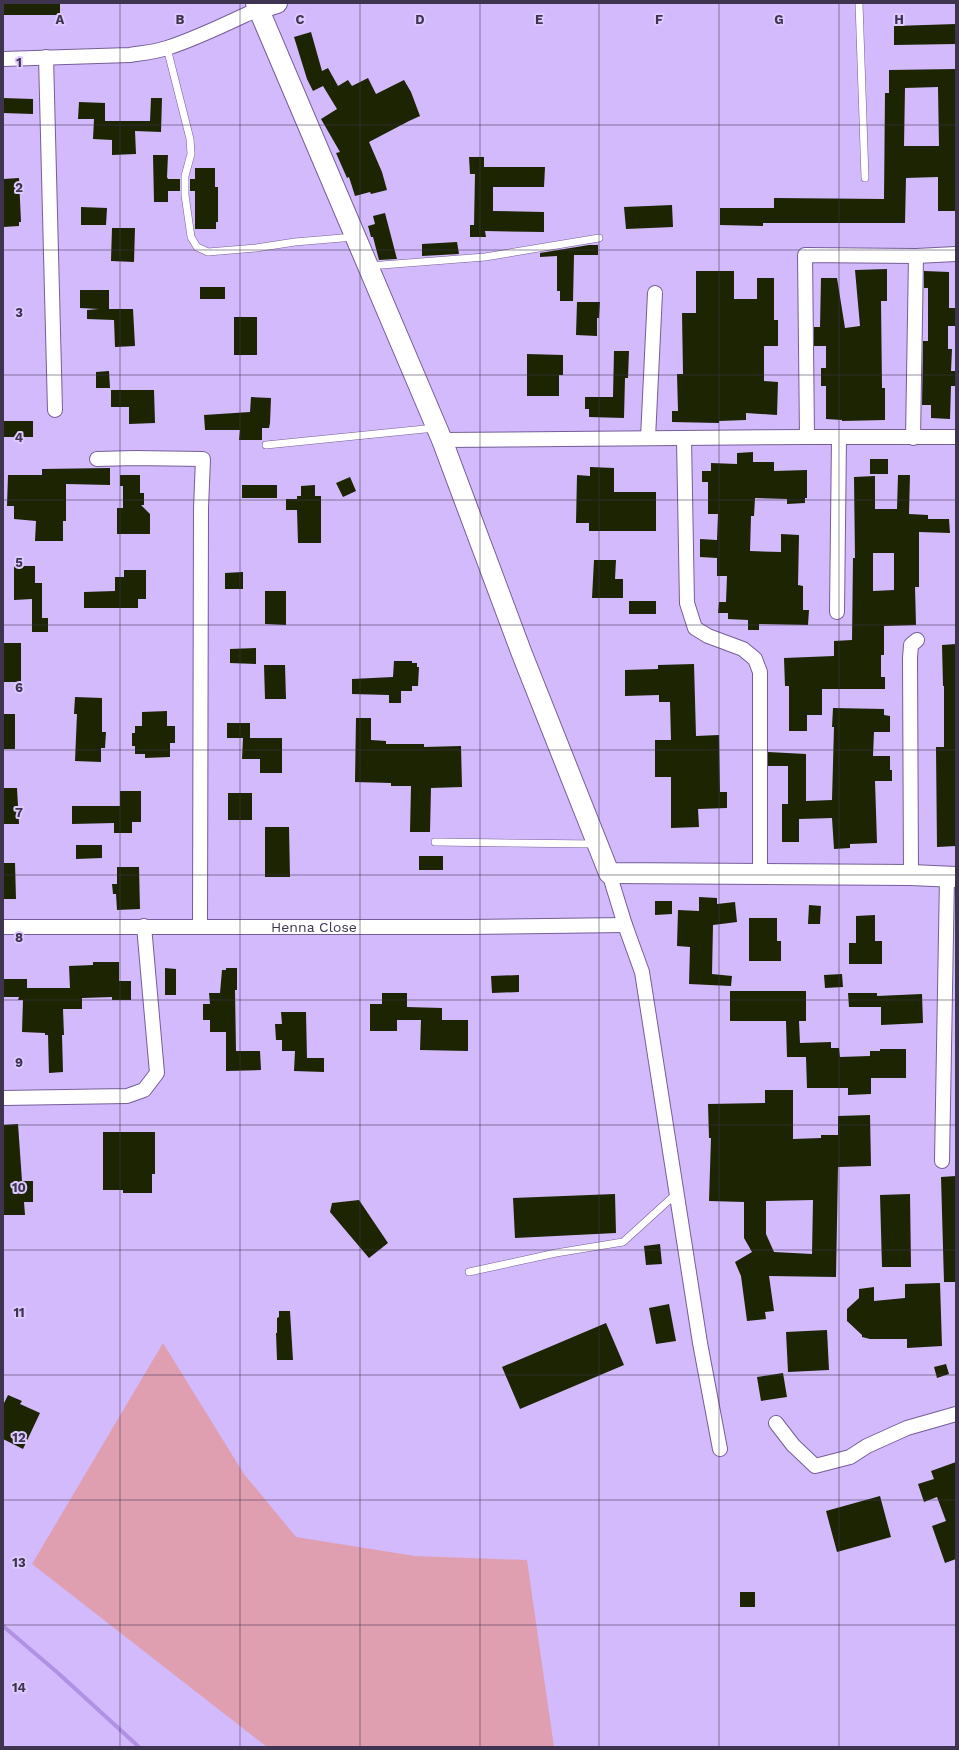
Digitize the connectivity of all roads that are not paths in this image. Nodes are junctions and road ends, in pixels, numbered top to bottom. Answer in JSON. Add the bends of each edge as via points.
{"nodes":[{"id":1,"x":277,"y":3,"type":"edge"},
{"id":2,"x":859,"y":3,"type":"edge"},
{"id":3,"x":257,"y":6,"type":"edge"},
{"id":4,"x":167,"y":48,"type":"junction"},
{"id":5,"x":46,"y":57,"type":"junction"},
{"id":6,"x":3,"y":59,"type":"edge"},
{"id":7,"x":865,"y":178,"type":"dead end"},
{"id":8,"x":356,"y":236,"type":"junction"},
{"id":9,"x":599,"y":238,"type":"dead end"},
{"id":10,"x":956,"y":254,"type":"edge"},
{"id":11,"x":916,"y":256,"type":"junction"},
{"id":12,"x":368,"y":266,"type":"junction"},
{"id":13,"x":654,"y":293,"type":"dead end"},
{"id":14,"x":55,"y":410,"type":"dead end"},
{"id":15,"x":440,"y":434,"type":"junction"},
{"id":16,"x":807,"y":437,"type":"junction"},
{"id":17,"x":956,"y":437,"type":"edge"},
{"id":18,"x":648,"y":438,"type":"junction"},
{"id":19,"x":839,"y":438,"type":"junction"},
{"id":20,"x":913,"y":438,"type":"junction"},
{"id":21,"x":684,"y":439,"type":"junction"},
{"id":22,"x":266,"y":445,"type":"dead end"},
{"id":23,"x":97,"y":459,"type":"dead end"},
{"id":24,"x":837,"y":612,"type":"dead end"},
{"id":25,"x":917,"y":640,"type":"dead end"},
{"id":26,"x":435,"y":842,"type":"dead end"},
{"id":27,"x":597,"y":844,"type":"junction"},
{"id":28,"x":609,"y":873,"type":"junction"},
{"id":29,"x":760,"y":874,"type":"junction"},
{"id":30,"x":912,"y":875,"type":"junction"},
{"id":31,"x":952,"y":877,"type":"edge"},
{"id":32,"x":625,"y":925,"type":"junction"},
{"id":33,"x":144,"y":926,"type":"junction"},
{"id":34,"x":200,"y":926,"type":"junction"},
{"id":35,"x":3,"y":927,"type":"edge"},
{"id":36,"x":3,"y":1098,"type":"edge"},
{"id":37,"x":942,"y":1161,"type":"dead end"},
{"id":38,"x":677,"y":1193,"type":"junction"},
{"id":39,"x":469,"y":1272,"type":"dead end"},
{"id":40,"x":956,"y":1414,"type":"edge"},
{"id":41,"x":776,"y":1423,"type":"dead end"},
{"id":42,"x":720,"y":1450,"type":"dead end"}],
"edges":[{"from":1,"to":3,"type":"street"},
{"from":2,"to":7,"type":"lane"},
{"from":3,"to":4,"type":"street"},
{"from":3,"to":8,"type":"street"},
{"from":4,"to":5,"type":"street","via":[[130,56]]},
{"from":4,"to":8,"type":"lane","via":[[190,139],[191,154],[186,176],[186,195],[191,237],[197,247],[208,252]]},
{"from":5,"to":6,"type":"street"},
{"from":5,"to":14,"type":"street"},
{"from":8,"to":12,"type":"street"},
{"from":9,"to":12,"type":"lane","via":[[485,257]]},
{"from":10,"to":11,"type":"street"},
{"from":11,"to":16,"type":"street","via":[[805,255]]},
{"from":11,"to":20,"type":"street"},
{"from":12,"to":15,"type":"street"},
{"from":13,"to":18,"type":"street"},
{"from":15,"to":18,"type":"street"},
{"from":15,"to":22,"type":"lane"},
{"from":15,"to":27,"type":"street","via":[[522,654]]},
{"from":16,"to":19,"type":"street"},
{"from":16,"to":21,"type":"street"},
{"from":17,"to":20,"type":"street"},
{"from":18,"to":21,"type":"street"},
{"from":19,"to":20,"type":"street"},
{"from":19,"to":24,"type":"street"},
{"from":21,"to":29,"type":"street","via":[[687,603],[695,628],[708,636],[743,649],[755,659],[760,672]]},
{"from":23,"to":34,"type":"street","via":[[203,459]]},
{"from":25,"to":30,"type":"street","via":[[912,645],[910,658]]},
{"from":26,"to":27,"type":"lane"},
{"from":27,"to":28,"type":"street"},
{"from":28,"to":29,"type":"street"},
{"from":28,"to":32,"type":"street"},
{"from":29,"to":30,"type":"street"},
{"from":30,"to":31,"type":"street"},
{"from":31,"to":37,"type":"street"},
{"from":32,"to":34,"type":"street","name":"Henna Close"},
{"from":32,"to":38,"type":"street","via":[[642,972]]},
{"from":33,"to":34,"type":"street","name":"Henna Close"},
{"from":33,"to":35,"type":"street","name":"Henna Close"},
{"from":33,"to":36,"type":"street","via":[[157,1073],[144,1090],[127,1096]]},
{"from":38,"to":39,"type":"lane","via":[[623,1242],[556,1253]]},
{"from":38,"to":42,"type":"street","via":[[700,1343]]},
{"from":40,"to":41,"type":"street","via":[[907,1428],[867,1446],[850,1457],[815,1466],[793,1445]]}]}
